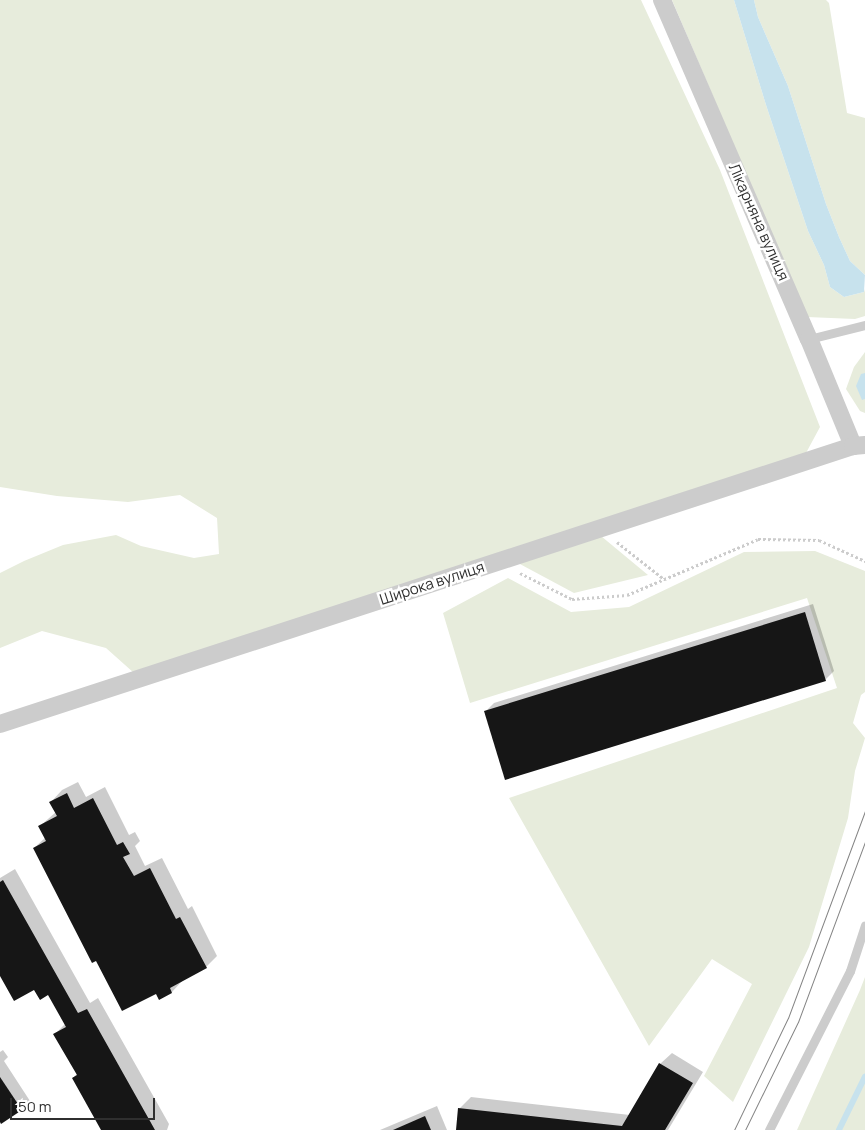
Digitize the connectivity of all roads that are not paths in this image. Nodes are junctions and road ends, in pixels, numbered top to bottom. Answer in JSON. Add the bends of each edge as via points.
{"nodes":[{"id":1,"x":662,"y":0,"type":"edge"},
{"id":2,"x":865,"y":325,"type":"edge"},
{"id":3,"x":810,"y":339,"type":"junction"},
{"id":4,"x":859,"y":446,"type":"edge"},
{"id":5,"x":0,"y":724,"type":"edge"},
{"id":6,"x":865,"y":925,"type":"edge"},
{"id":7,"x":769,"y":1130,"type":"edge"}],
"edges":[{"from":1,"to":3,"type":"street","name":"Лікарняна вулиця"},
{"from":2,"to":3,"type":"lane"},
{"from":3,"to":4,"type":"street","name":"Лікарняна вулиця"},
{"from":4,"to":5,"type":"street","name":"Широка вулиця"},
{"from":6,"to":7,"type":"lane","via":[[850,971]]}]}
